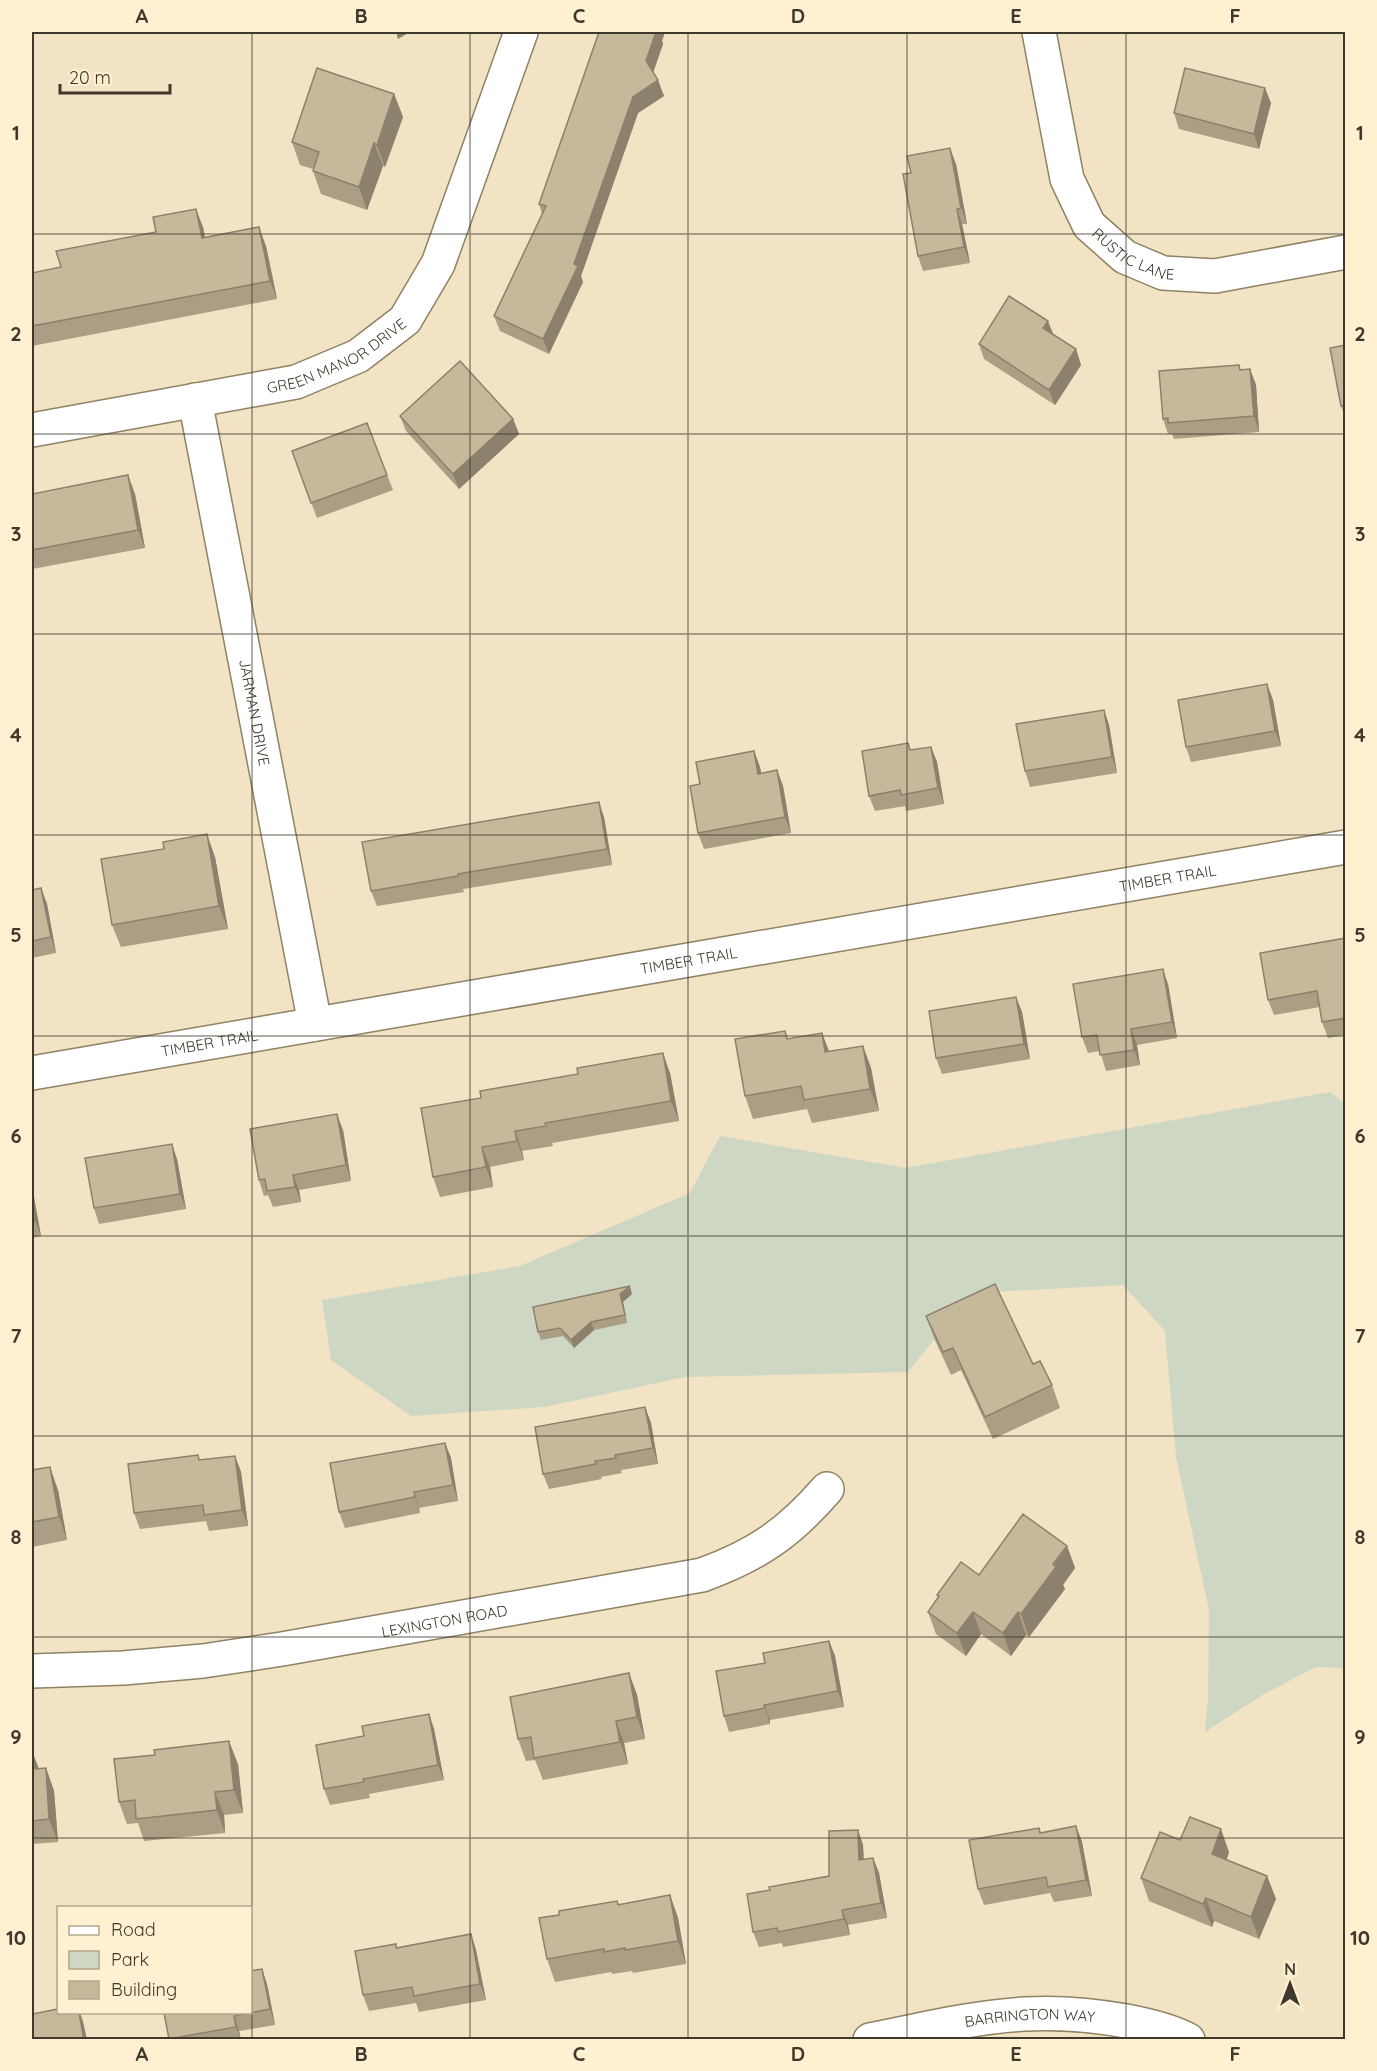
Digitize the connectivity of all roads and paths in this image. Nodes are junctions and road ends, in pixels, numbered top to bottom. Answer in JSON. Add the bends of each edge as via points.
{"nodes":[{"id":1,"x":521,"y":32,"type":"edge"},
{"id":2,"x":1039,"y":32,"type":"edge"},
{"id":3,"x":1346,"y":252,"type":"edge"},
{"id":4,"x":195,"y":400,"type":"junction"},
{"id":5,"x":32,"y":430,"type":"edge"},
{"id":6,"x":1346,"y":847,"type":"edge"},
{"id":7,"x":315,"y":1024,"type":"junction"},
{"id":8,"x":32,"y":1073,"type":"edge"},
{"id":9,"x":827,"y":1489,"type":"dead end"},
{"id":10,"x":32,"y":1671,"type":"edge"},
{"id":11,"x":870,"y":2040,"type":"edge"},
{"id":12,"x":1188,"y":2040,"type":"edge"}],
"edges":[{"from":1,"to":4,"type":"street","name":"GREEN MANOR DRIVE","via":[[438,264],[405,320],[358,356],[296,382]]},
{"from":2,"to":3,"type":"street","name":"RUSTIC LANE","via":[[1067,179],[1089,225],[1125,257],[1163,273],[1215,276]]},
{"from":4,"to":5,"type":"street","name":"GREEN MANOR DRIVE"},
{"from":4,"to":7,"type":"street","name":"JARMAN DRIVE"},
{"from":6,"to":7,"type":"street","name":"TIMBER TRAIL"},
{"from":7,"to":8,"type":"street","name":"TIMBER TRAIL"},
{"from":9,"to":10,"type":"street","name":"LEXINGTON ROAD","via":[[786,1532],[733,1564],[702,1575],[203,1661]]},
{"from":11,"to":12,"type":"street","name":"BARRINGTON WAY","via":[[985,2019],[1063,2013],[1143,2025]]}]}
